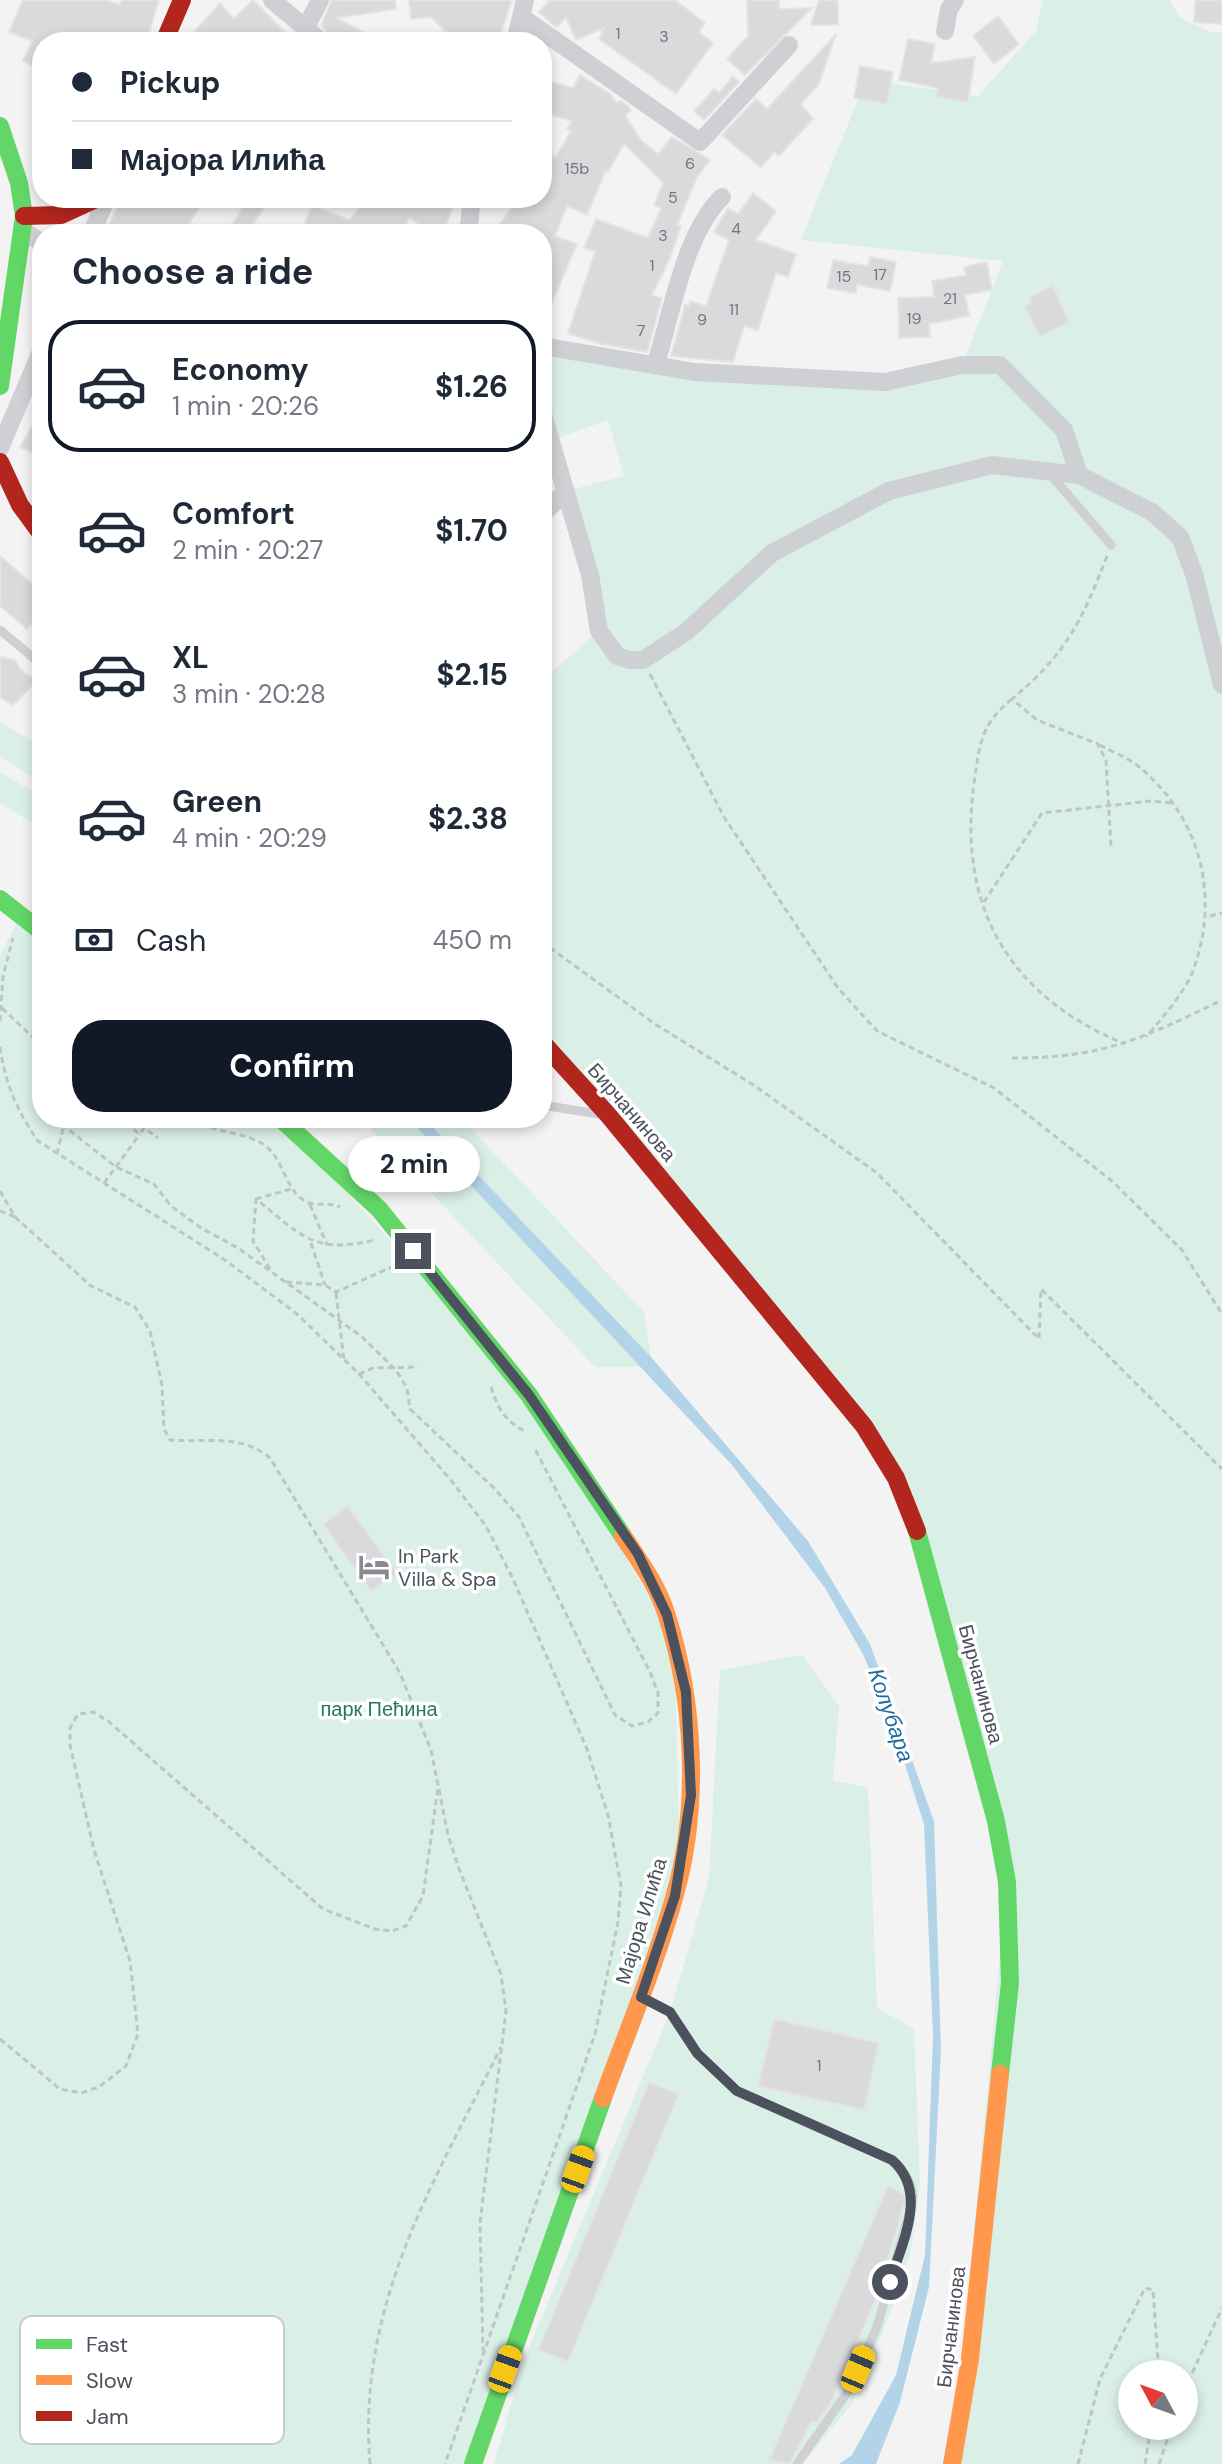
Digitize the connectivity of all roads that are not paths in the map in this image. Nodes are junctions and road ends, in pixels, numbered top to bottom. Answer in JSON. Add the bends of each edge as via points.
{"nodes":[{"id":1,"x":272,"y":0,"type":"edge"},
{"id":2,"x":320,"y":0,"type":"edge"},
{"id":3,"x":955,"y":0,"type":"edge"},
{"id":4,"x":176,"y":2,"type":"edge"},
{"id":5,"x":523,"y":8,"type":"edge"},
{"id":6,"x":305,"y":29,"type":"junction"},
{"id":7,"x":945,"y":31,"type":"dead end"},
{"id":8,"x":167,"y":32,"type":"edge"},
{"id":9,"x":309,"y":32,"type":"edge"},
{"id":10,"x":517,"y":32,"type":"edge"},
{"id":11,"x":789,"y":45,"type":"dead end"},
{"id":12,"x":0,"y":126,"type":"edge"},
{"id":13,"x":722,"y":197,"type":"dead end"},
{"id":14,"x":76,"y":208,"type":"edge"},
{"id":15,"x":24,"y":224,"type":"junction"},
{"id":16,"x":32,"y":232,"type":"edge"},
{"id":17,"x":552,"y":347,"type":"edge"},
{"id":18,"x":656,"y":363,"type":"junction"},
{"id":19,"x":32,"y":373,"type":"edge"},
{"id":20,"x":0,"y":386,"type":"edge"},
{"id":21,"x":552,"y":444,"type":"edge"},
{"id":22,"x":0,"y":448,"type":"edge"},
{"id":23,"x":0,"y":462,"type":"edge"},
{"id":24,"x":1048,"y":471,"type":"junction"},
{"id":25,"x":1079,"y":475,"type":"junction"},
{"id":26,"x":566,"y":491,"type":"junction"},
{"id":27,"x":552,"y":505,"type":"edge"},
{"id":28,"x":32,"y":521,"type":"edge"},
{"id":29,"x":1111,"y":545,"type":"road end"},
{"id":30,"x":0,"y":630,"type":"edge"},
{"id":31,"x":32,"y":657,"type":"edge"},
{"id":32,"x":1222,"y":685,"type":"edge"},
{"id":33,"x":0,"y":899,"type":"edge"},
{"id":34,"x":32,"y":924,"type":"edge"},
{"id":35,"x":552,"y":1053,"type":"edge"},
{"id":36,"x":552,"y":1107,"type":"edge"},
{"id":37,"x":609,"y":1116,"type":"junction"},
{"id":38,"x":291,"y":1128,"type":"edge"},
{"id":39,"x":641,"y":1997,"type":"junction"},
{"id":40,"x":473,"y":2464,"type":"edge"},
{"id":41,"x":797,"y":2464,"type":"edge"},
{"id":42,"x":952,"y":2464,"type":"edge"}],
"edges":[{"from":1,"to":6,"type":"street"},
{"from":2,"to":6,"type":"street"},
{"from":3,"to":7,"type":"street"},
{"from":4,"to":8,"type":"main road"},
{"from":5,"to":10,"type":"street"},
{"from":5,"to":11,"type":"street","via":[[700,142]]},
{"from":6,"to":9,"type":"street"},
{"from":12,"to":15,"type":"main road","via":[[19,183]]},
{"from":13,"to":18,"type":"street","via":[[694,240]]},
{"from":14,"to":15,"type":"main road"},
{"from":15,"to":16,"type":"street"},
{"from":15,"to":20,"type":"main road"},
{"from":17,"to":18,"type":"street"},
{"from":18,"to":25,"type":"street","via":[[695,372],[885,382],[962,365],[1000,365],[1064,430]]},
{"from":19,"to":22,"type":"street"},
{"from":21,"to":26,"type":"street"},
{"from":23,"to":28,"type":"main road"},
{"from":24,"to":25,"type":"street"},
{"from":24,"to":26,"type":"street","via":[[992,465],[889,491],[772,553],[686,632],[643,660],[617,656],[599,631],[590,575]]},
{"from":24,"to":29,"type":"lane"},
{"from":25,"to":32,"type":"street","via":[[1152,512],[1180,537]]},
{"from":26,"to":27,"type":"street"},
{"from":30,"to":31,"type":"lane"},
{"from":33,"to":34,"type":"main road"},
{"from":35,"to":37,"type":"main road","name":"Бирчанинова"},
{"from":36,"to":37,"type":"lane"},
{"from":37,"to":42,"type":"main road","name":"Бирчанинова","via":[[808,1354],[896,1478],[919,1535],[996,1821],[1007,1882],[1010,1983],[972,2343]]},
{"from":38,"to":39,"type":"main road","name":"Мајора Илића","via":[[379,1209],[528,1394],[638,1554],[667,1615],[686,1692],[691,1795],[675,1896]]},
{"from":39,"to":40,"type":"main road","name":"Мајора Илића"},
{"from":39,"to":41,"type":"lane","via":[[670,2012],[697,2053],[737,2091],[892,2160],[911,2186],[912,2203],[877,2327],[849,2390]]}]}
